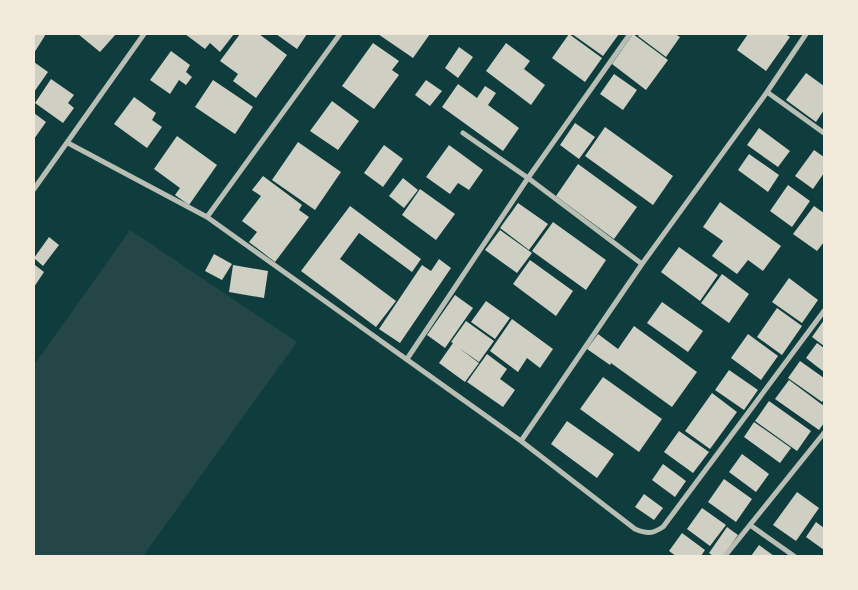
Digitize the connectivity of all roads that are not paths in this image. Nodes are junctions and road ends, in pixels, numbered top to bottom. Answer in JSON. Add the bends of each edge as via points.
{"nodes":[{"id":1,"x":144,"y":34,"type":"edge"},
{"id":2,"x":340,"y":34,"type":"edge"},
{"id":3,"x":630,"y":34,"type":"edge"},
{"id":4,"x":806,"y":34,"type":"edge"},
{"id":5,"x":767,"y":92,"type":"junction"},
{"id":6,"x":463,"y":133,"type":"dead end"},
{"id":7,"x":824,"y":133,"type":"edge"},
{"id":8,"x":68,"y":143,"type":"junction"},
{"id":9,"x":528,"y":178,"type":"junction"},
{"id":10,"x":34,"y":190,"type":"edge"},
{"id":11,"x":207,"y":216,"type":"junction"},
{"id":12,"x":642,"y":264,"type":"junction"},
{"id":13,"x":824,"y":311,"type":"edge"},
{"id":14,"x":407,"y":359,"type":"junction"},
{"id":15,"x":824,"y":433,"type":"edge"},
{"id":16,"x":521,"y":441,"type":"junction"},
{"id":17,"x":750,"y":525,"type":"junction"},
{"id":18,"x":725,"y":556,"type":"edge"},
{"id":19,"x":794,"y":556,"type":"edge"}],
"edges":[{"from":1,"to":8,"type":"street"},
{"from":2,"to":11,"type":"street"},
{"from":3,"to":9,"type":"street"},
{"from":4,"to":5,"type":"street"},
{"from":5,"to":7,"type":"street"},
{"from":5,"to":12,"type":"street"},
{"from":6,"to":9,"type":"street"},
{"from":8,"to":10,"type":"street"},
{"from":8,"to":11,"type":"street"},
{"from":9,"to":12,"type":"street"},
{"from":9,"to":14,"type":"street"},
{"from":11,"to":14,"type":"street"},
{"from":12,"to":16,"type":"street"},
{"from":13,"to":16,"type":"street","via":[[662,528],[653,533],[635,529]]},
{"from":14,"to":16,"type":"street"},
{"from":15,"to":17,"type":"street"},
{"from":17,"to":18,"type":"street"},
{"from":17,"to":19,"type":"street"}]}
